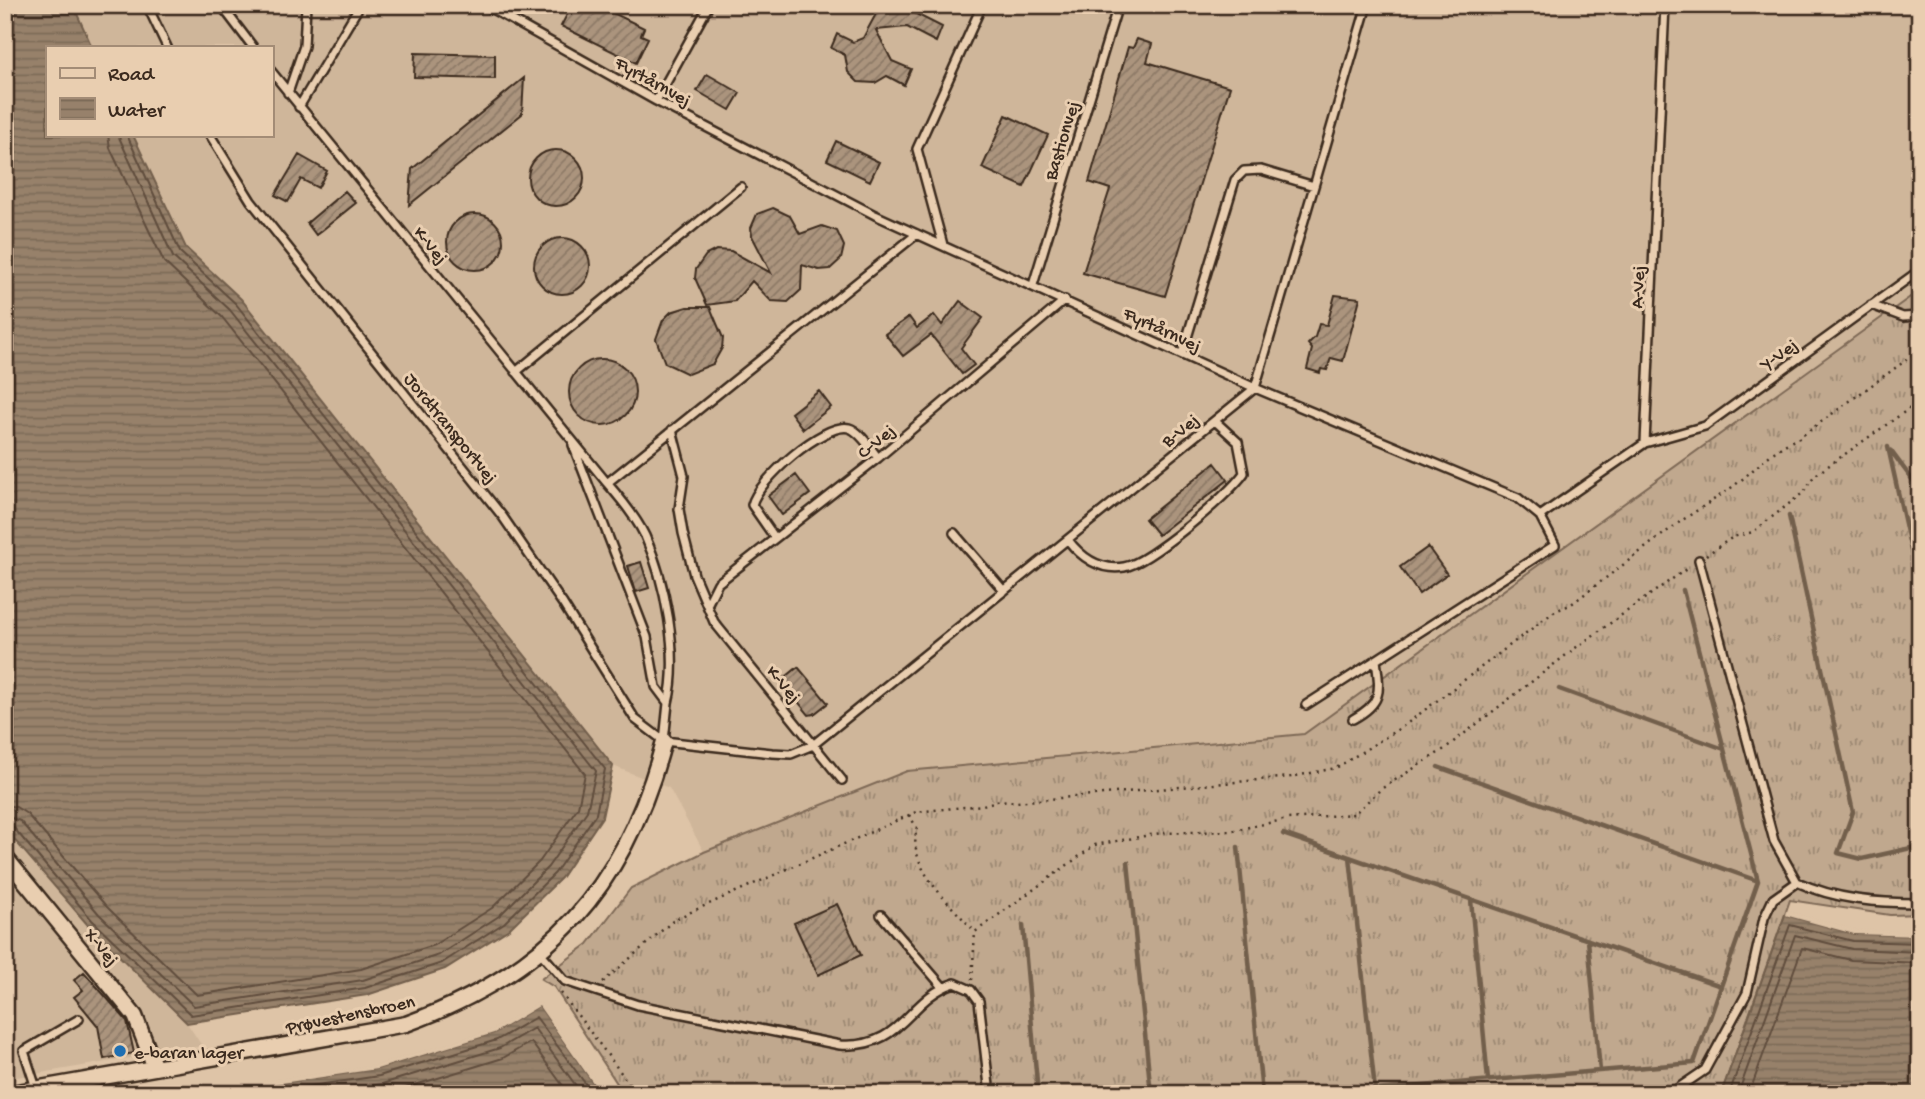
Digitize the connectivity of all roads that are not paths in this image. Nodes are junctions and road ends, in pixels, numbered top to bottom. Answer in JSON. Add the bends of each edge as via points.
{"nodes":[{"id":1,"x":147,"y":5,"type":"edge"},
{"id":2,"x":221,"y":5,"type":"edge"},
{"id":3,"x":306,"y":5,"type":"edge"},
{"id":4,"x":360,"y":5,"type":"edge"},
{"id":5,"x":485,"y":5,"type":"edge"},
{"id":6,"x":709,"y":5,"type":"edge"},
{"id":7,"x":1118,"y":5,"type":"edge"},
{"id":8,"x":1367,"y":5,"type":"edge"},
{"id":9,"x":1665,"y":5,"type":"edge"},
{"id":10,"x":979,"y":12,"type":"dead end"},
{"id":11,"x":167,"y":46,"type":"edge"},
{"id":12,"x":252,"y":46,"type":"edge"},
{"id":13,"x":273,"y":74,"type":"edge"},
{"id":14,"x":288,"y":93,"type":"junction"},
{"id":15,"x":656,"y":100,"type":"junction"},
{"id":16,"x":299,"y":107,"type":"junction"},
{"id":17,"x":212,"y":136,"type":"edge"},
{"id":18,"x":1314,"y":186,"type":"junction"},
{"id":19,"x":741,"y":187,"type":"dead end"},
{"id":20,"x":917,"y":234,"type":"junction"},
{"id":21,"x":943,"y":245,"type":"junction"},
{"id":22,"x":1920,"y":270,"type":"edge"},
{"id":23,"x":1033,"y":285,"type":"junction"},
{"id":24,"x":1065,"y":300,"type":"junction"},
{"id":25,"x":1871,"y":306,"type":"junction"},
{"id":26,"x":1920,"y":316,"type":"edge"},
{"id":27,"x":1182,"y":354,"type":"junction"},
{"id":28,"x":516,"y":372,"type":"junction"},
{"id":29,"x":1255,"y":388,"type":"junction"},
{"id":30,"x":1215,"y":421,"type":"junction"},
{"id":31,"x":672,"y":430,"type":"junction"},
{"id":32,"x":569,"y":437,"type":"junction"},
{"id":33,"x":1645,"y":443,"type":"junction"},
{"id":34,"x":878,"y":458,"type":"junction"},
{"id":35,"x":607,"y":483,"type":"junction"},
{"id":36,"x":1540,"y":516,"type":"junction"},
{"id":37,"x":954,"y":533,"type":"dead end"},
{"id":38,"x":775,"y":538,"type":"junction"},
{"id":39,"x":1068,"y":540,"type":"junction"},
{"id":40,"x":1699,"y":560,"type":"road end"},
{"id":41,"x":1004,"y":591,"type":"junction"},
{"id":42,"x":708,"y":603,"type":"junction"},
{"id":43,"x":1376,"y":660,"type":"junction"},
{"id":44,"x":667,"y":703,"type":"junction"},
{"id":45,"x":1306,"y":705,"type":"dead end"},
{"id":46,"x":1353,"y":719,"type":"dead end"},
{"id":47,"x":664,"y":741,"type":"junction"},
{"id":48,"x":813,"y":746,"type":"junction"},
{"id":49,"x":842,"y":780,"type":"dead end"},
{"id":50,"x":5,"y":857,"type":"edge"},
{"id":51,"x":1797,"y":882,"type":"junction"},
{"id":52,"x":1920,"y":903,"type":"edge"},
{"id":53,"x":881,"y":915,"type":"dead end"},
{"id":54,"x":540,"y":952,"type":"junction"},
{"id":55,"x":943,"y":987,"type":"junction"},
{"id":56,"x":79,"y":1019,"type":"dead end"},
{"id":57,"x":155,"y":1068,"type":"junction"},
{"id":58,"x":36,"y":1088,"type":"junction"},
{"id":59,"x":6,"y":1094,"type":"edge"},
{"id":60,"x":990,"y":1094,"type":"edge"},
{"id":61,"x":1658,"y":1094,"type":"edge"}],
"edges":[{"from":1,"to":11,"type":"lane"},
{"from":2,"to":12,"type":"lane"},
{"from":3,"to":14,"type":"lane","via":[[304,46]]},
{"from":4,"to":16,"type":"lane"},
{"from":5,"to":15,"type":"lane","name":"Fyrtårnvej"},
{"from":6,"to":15,"type":"lane"},
{"from":7,"to":23,"type":"lane","name":"Bastionvej"},
{"from":8,"to":18,"type":"lane"},
{"from":9,"to":33,"type":"lane","name":"A-Vej"},
{"from":10,"to":21,"type":"lane","via":[[917,149]]},
{"from":13,"to":14,"type":"lane","name":"K-Vej"},
{"from":14,"to":16,"type":"lane","name":"K-Vej"},
{"from":15,"to":20,"type":"lane","name":"Fyrtårnvej"},
{"from":16,"to":28,"type":"lane","name":"K-Vej"},
{"from":17,"to":47,"type":"lane","name":"Jordtransportvej","via":[[251,201],[503,517],[635,719]]},
{"from":18,"to":27,"type":"lane","via":[[1261,170],[1244,171],[1235,180]]},
{"from":18,"to":29,"type":"lane"},
{"from":19,"to":28,"type":"lane"},
{"from":20,"to":21,"type":"lane","name":"Fyrtårnvej"},
{"from":20,"to":31,"type":"lane"},
{"from":21,"to":23,"type":"lane","name":"Fyrtårnvej"},
{"from":22,"to":25,"type":"lane","name":"Y-Vej"},
{"from":23,"to":24,"type":"lane","name":"Fyrtårnvej"},
{"from":24,"to":27,"type":"lane","name":"Fyrtårnvej"},
{"from":24,"to":34,"type":"lane","name":"C-Vej"},
{"from":25,"to":26,"type":"lane","via":[[1903,317]]},
{"from":25,"to":33,"type":"lane","name":"Y-Vej","via":[[1705,426]]},
{"from":27,"to":29,"type":"lane","name":"Fyrtårnvej"},
{"from":28,"to":32,"type":"lane","name":"K-Vej"},
{"from":29,"to":30,"type":"lane","name":"B-Vej"},
{"from":29,"to":36,"type":"lane","name":"Fyrtårnvej","via":[[1518,498]]},
{"from":30,"to":39,"type":"lane","name":"B-Vej"},
{"from":30,"to":39,"type":"lane","via":[[1238,442],[1244,474],[1181,531],[1125,567],[1103,566],[1085,558]]},
{"from":31,"to":35,"type":"lane"},
{"from":31,"to":42,"type":"lane","name":"K-Vej","via":[[684,476],[681,521],[694,575]]},
{"from":32,"to":35,"type":"lane","name":"K-Vej"},
{"from":32,"to":44,"type":"lane","name":"K-Vej","via":[[647,637],[656,687]]},
{"from":33,"to":36,"type":"lane"},
{"from":34,"to":38,"type":"lane","name":"C-Vej"},
{"from":34,"to":38,"type":"lane","via":[[853,429],[840,426],[786,462],[758,489],[752,505]]},
{"from":35,"to":44,"type":"lane","name":"K-Vej","via":[[644,535],[661,583],[670,629],[672,687]]},
{"from":36,"to":43,"type":"lane","via":[[1555,545]]},
{"from":37,"to":41,"type":"lane"},
{"from":38,"to":42,"type":"lane","name":"C-Vej","via":[[718,583]]},
{"from":39,"to":41,"type":"lane","name":"B-Vej"},
{"from":40,"to":51,"type":"lane","via":[[1774,841]]},
{"from":41,"to":48,"type":"lane","name":"B-Vej"},
{"from":42,"to":48,"type":"lane","name":"K-Vej","via":[[714,622]]},
{"from":43,"to":45,"type":"lane"},
{"from":43,"to":46,"type":"lane","via":[[1380,690],[1372,709]]},
{"from":44,"to":47,"type":"lane","name":"K-Vej"},
{"from":47,"to":48,"type":"lane","via":[[772,754],[791,754]]},
{"from":47,"to":54,"type":"street","name":"Prøvestensbroen","via":[[633,833],[608,877],[577,917]]},
{"from":48,"to":49,"type":"lane","name":"K-Vej"},
{"from":50,"to":57,"type":"street","name":"X-Vej","via":[[135,1016]]},
{"from":51,"to":52,"type":"lane","via":[[1841,898]]},
{"from":51,"to":61,"type":"lane","via":[[1773,899],[1764,918],[1747,993],[1705,1070],[1676,1089]]},
{"from":53,"to":55,"type":"lane"},
{"from":54,"to":55,"type":"lane","via":[[565,981],[638,1005],[858,1046],[893,1032]]},
{"from":54,"to":57,"type":"street","name":"Prøvestensbroen","via":[[454,1007],[406,1024]]},
{"from":55,"to":60,"type":"lane","via":[[955,983],[971,990],[979,1001]]},
{"from":56,"to":58,"type":"lane","via":[[24,1051]]},
{"from":57,"to":58,"type":"street","name":"Prøvestensbroen"},
{"from":58,"to":59,"type":"street","name":"Prøvestensbroen"}]}
